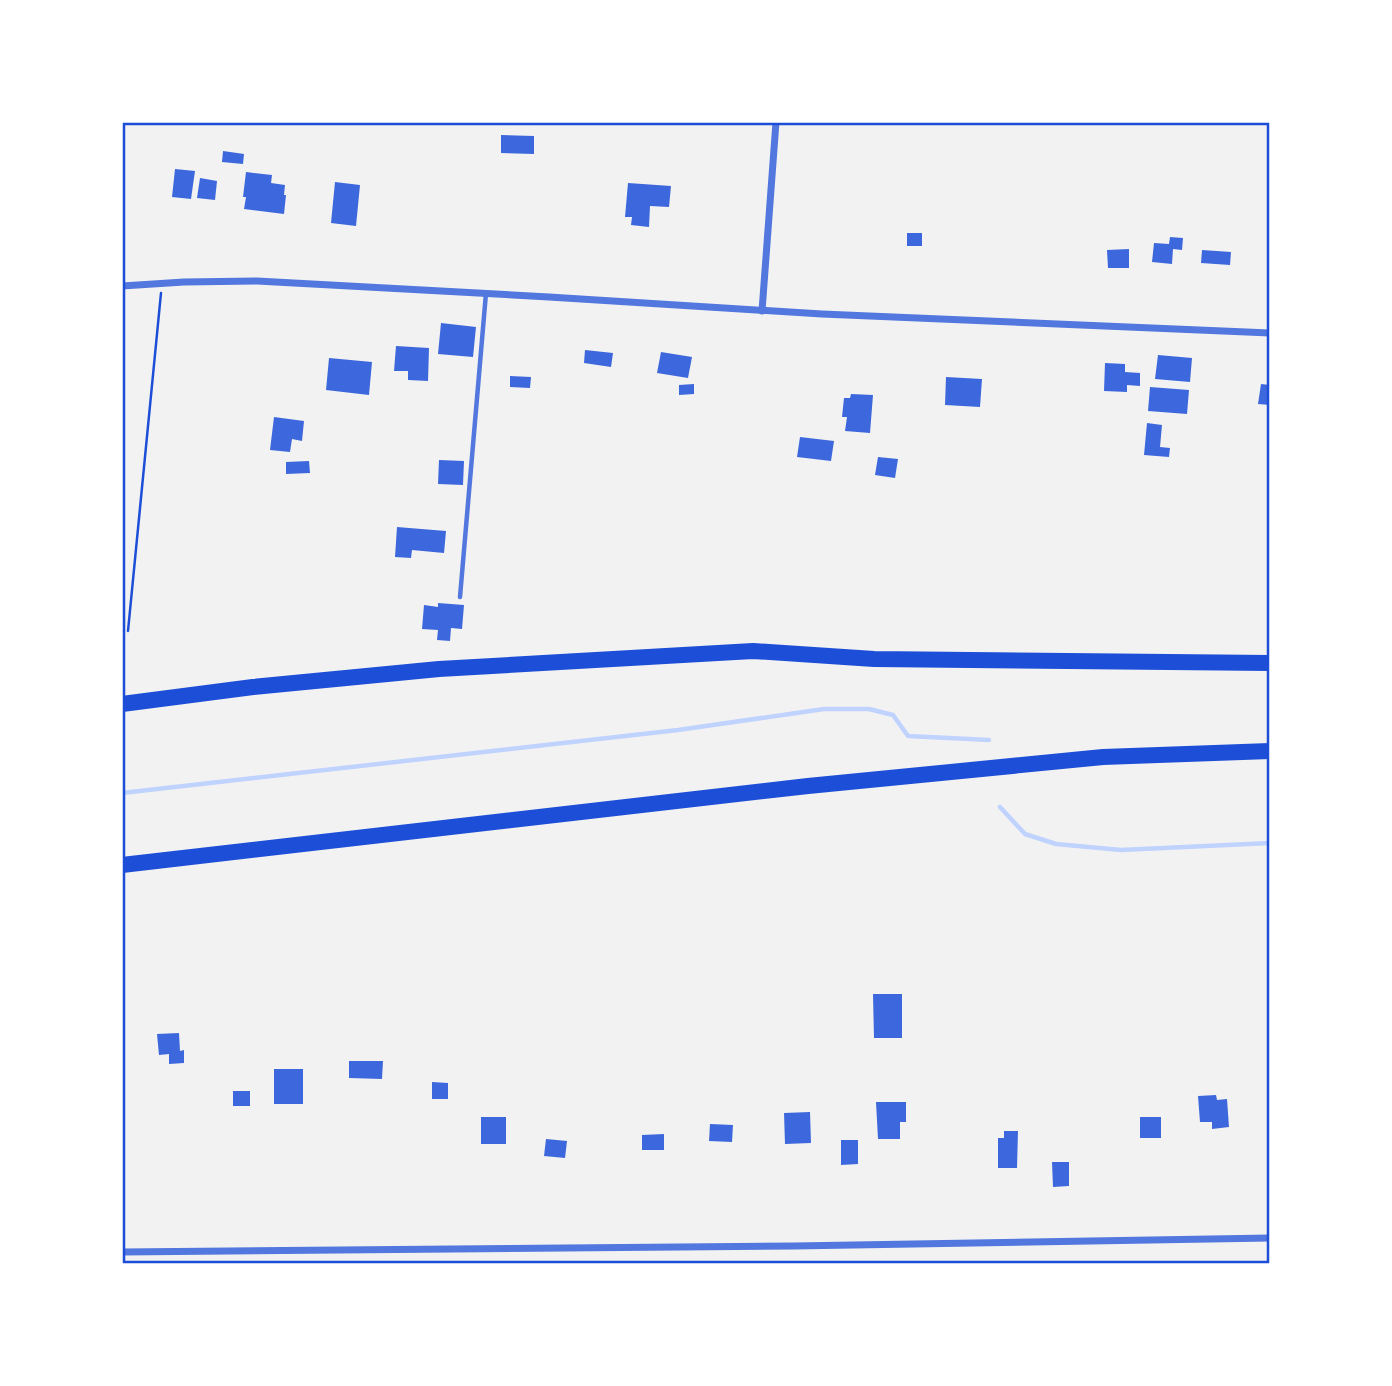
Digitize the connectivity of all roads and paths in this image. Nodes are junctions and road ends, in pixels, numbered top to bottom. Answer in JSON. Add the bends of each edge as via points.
{"nodes":[{"id":1,"x":776,"y":122,"type":"edge"},
{"id":2,"x":162,"y":283,"type":"junction"},
{"id":3,"x":122,"y":286,"type":"edge"},
{"id":4,"x":486,"y":293,"type":"junction"},
{"id":5,"x":762,"y":310,"type":"junction"},
{"id":6,"x":1269,"y":332,"type":"edge"},
{"id":7,"x":460,"y":597,"type":"dead end"},
{"id":8,"x":128,"y":631,"type":"dead end"},
{"id":9,"x":1269,"y":663,"type":"edge"},
{"id":10,"x":122,"y":704,"type":"edge"},
{"id":11,"x":1269,"y":751,"type":"edge"},
{"id":12,"x":122,"y":865,"type":"edge"},
{"id":13,"x":1269,"y":1238,"type":"edge"},
{"id":14,"x":122,"y":1252,"type":"edge"}],
"edges":[{"from":1,"to":5,"type":"street"},
{"from":2,"to":3,"type":"street"},
{"from":2,"to":4,"type":"street","via":[[257,281]]},
{"from":2,"to":8,"type":"path"},
{"from":4,"to":5,"type":"street"},
{"from":4,"to":7,"type":"lane"},
{"from":5,"to":6,"type":"street"},
{"from":9,"to":10,"type":"highway","via":[[874,659],[753,651],[439,669]]},
{"from":11,"to":12,"type":"highway","via":[[1103,757],[821,785]]},
{"from":13,"to":14,"type":"street"}]}
